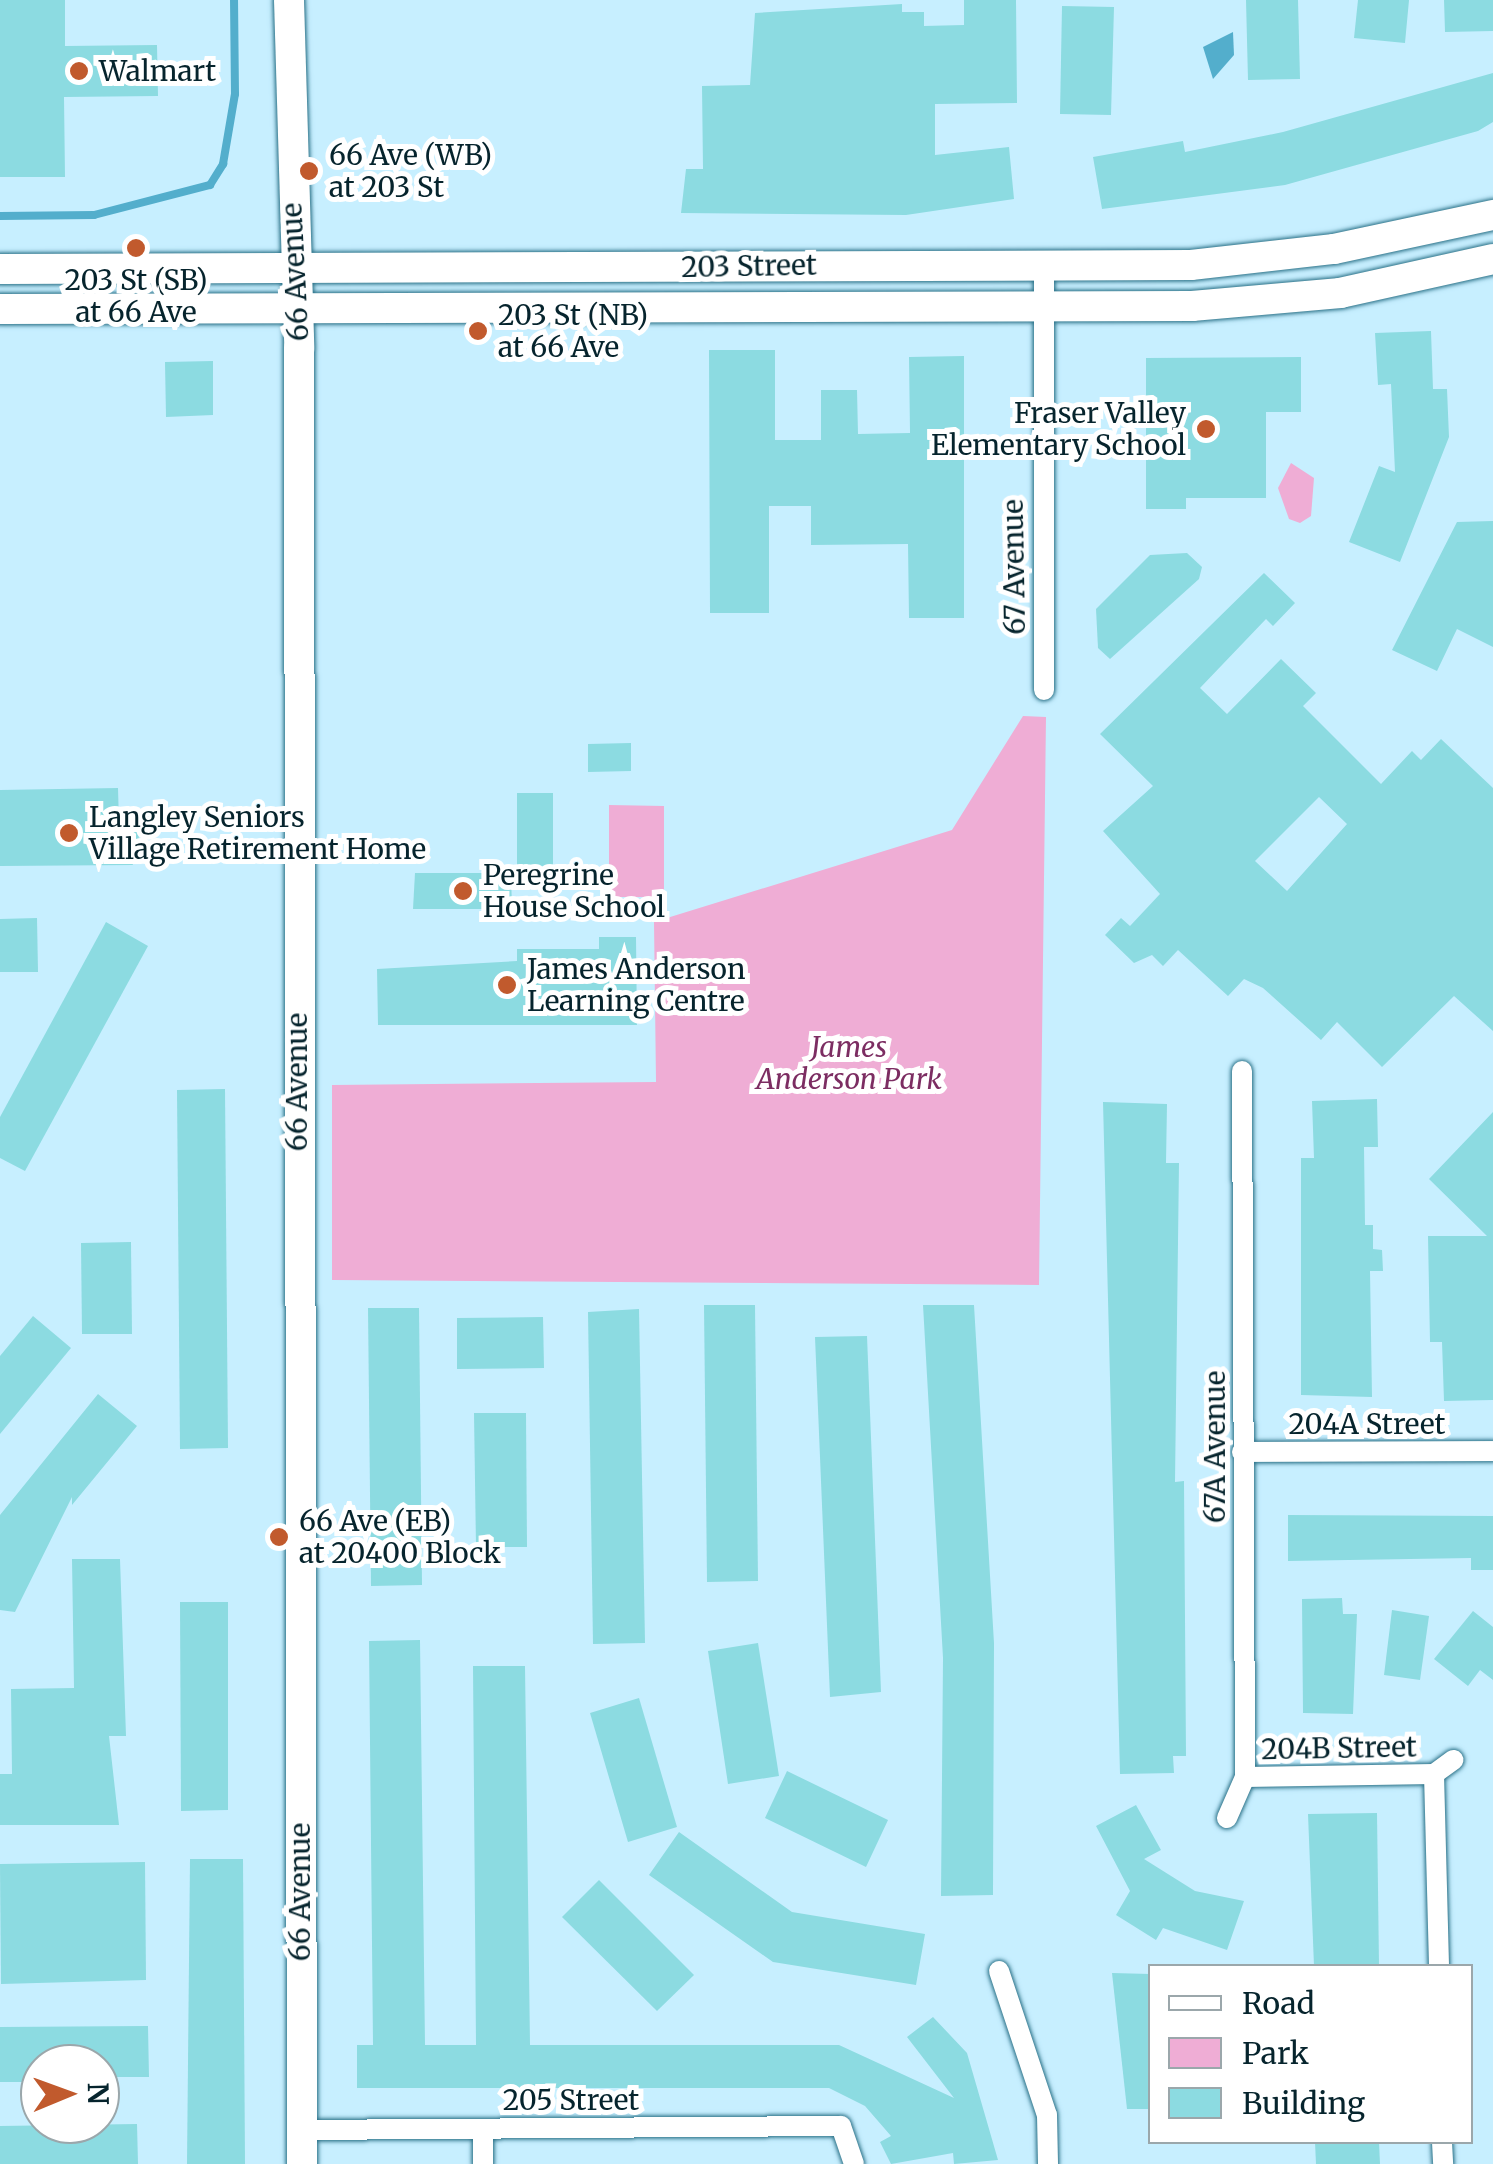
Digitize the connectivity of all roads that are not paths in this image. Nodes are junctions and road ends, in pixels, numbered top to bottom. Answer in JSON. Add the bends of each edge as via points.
{"nodes":[{"id":1,"x":289,"y":0,"type":"edge"},
{"id":2,"x":1493,"y":215,"type":"edge"},
{"id":3,"x":1493,"y":259,"type":"edge"},
{"id":4,"x":1044,"y":263,"type":"junction"},
{"id":5,"x":0,"y":269,"type":"edge"},
{"id":6,"x":292,"y":270,"type":"junction"},
{"id":7,"x":1040,"y":307,"type":"junction"},
{"id":8,"x":0,"y":309,"type":"edge"},
{"id":9,"x":295,"y":309,"type":"junction"},
{"id":10,"x":1044,"y":690,"type":"dead end"},
{"id":11,"x":1242,"y":1071,"type":"dead end"},
{"id":12,"x":1493,"y":1451,"type":"edge"},
{"id":13,"x":1242,"y":1452,"type":"junction"},
{"id":14,"x":1453,"y":1760,"type":"dead end"},
{"id":15,"x":1434,"y":1774,"type":"junction"},
{"id":16,"x":1245,"y":1777,"type":"junction"},
{"id":17,"x":1227,"y":1818,"type":"dead end"},
{"id":18,"x":1438,"y":1964,"type":"edge"},
{"id":19,"x":1000,"y":1971,"type":"dead end"},
{"id":20,"x":483,"y":2129,"type":"junction"},
{"id":21,"x":302,"y":2130,"type":"junction"},
{"id":22,"x":302,"y":2164,"type":"edge"},
{"id":23,"x":483,"y":2164,"type":"edge"},
{"id":24,"x":854,"y":2164,"type":"edge"},
{"id":25,"x":1048,"y":2164,"type":"edge"}],
"edges":[{"from":1,"to":6,"type":"main road","name":"66 Avenue"},
{"from":2,"to":4,"type":"main road","name":"203 Street","via":[[1262,260]]},
{"from":3,"to":7,"type":"main road","name":"203 Street","via":[[1267,302]]},
{"from":4,"to":6,"type":"main road","name":"203 Street"},
{"from":4,"to":7,"type":"street","name":"67 Avenue"},
{"from":5,"to":6,"type":"main road","name":"203 Street"},
{"from":6,"to":9,"type":"main road","name":"66 Avenue"},
{"from":7,"to":9,"type":"main road","name":"203 Street"},
{"from":7,"to":10,"type":"street","name":"67 Avenue"},
{"from":8,"to":9,"type":"main road","name":"203 Street"},
{"from":9,"to":21,"type":"main road","name":"66 Avenue"},
{"from":11,"to":13,"type":"street","name":"67A Avenue"},
{"from":12,"to":13,"type":"street","name":"204A Street"},
{"from":13,"to":16,"type":"street","name":"67A Avenue"},
{"from":14,"to":15,"type":"street"},
{"from":15,"to":16,"type":"street","name":"204B Street"},
{"from":15,"to":18,"type":"street"},
{"from":16,"to":17,"type":"street","name":"67A Avenue"},
{"from":19,"to":25,"type":"street","via":[[1047,2115]]},
{"from":20,"to":21,"type":"street","name":"205 Street"},
{"from":20,"to":23,"type":"street"},
{"from":20,"to":24,"type":"street","name":"205 Street","via":[[841,2126]]},
{"from":21,"to":22,"type":"main road","name":"66 Avenue"}]}
